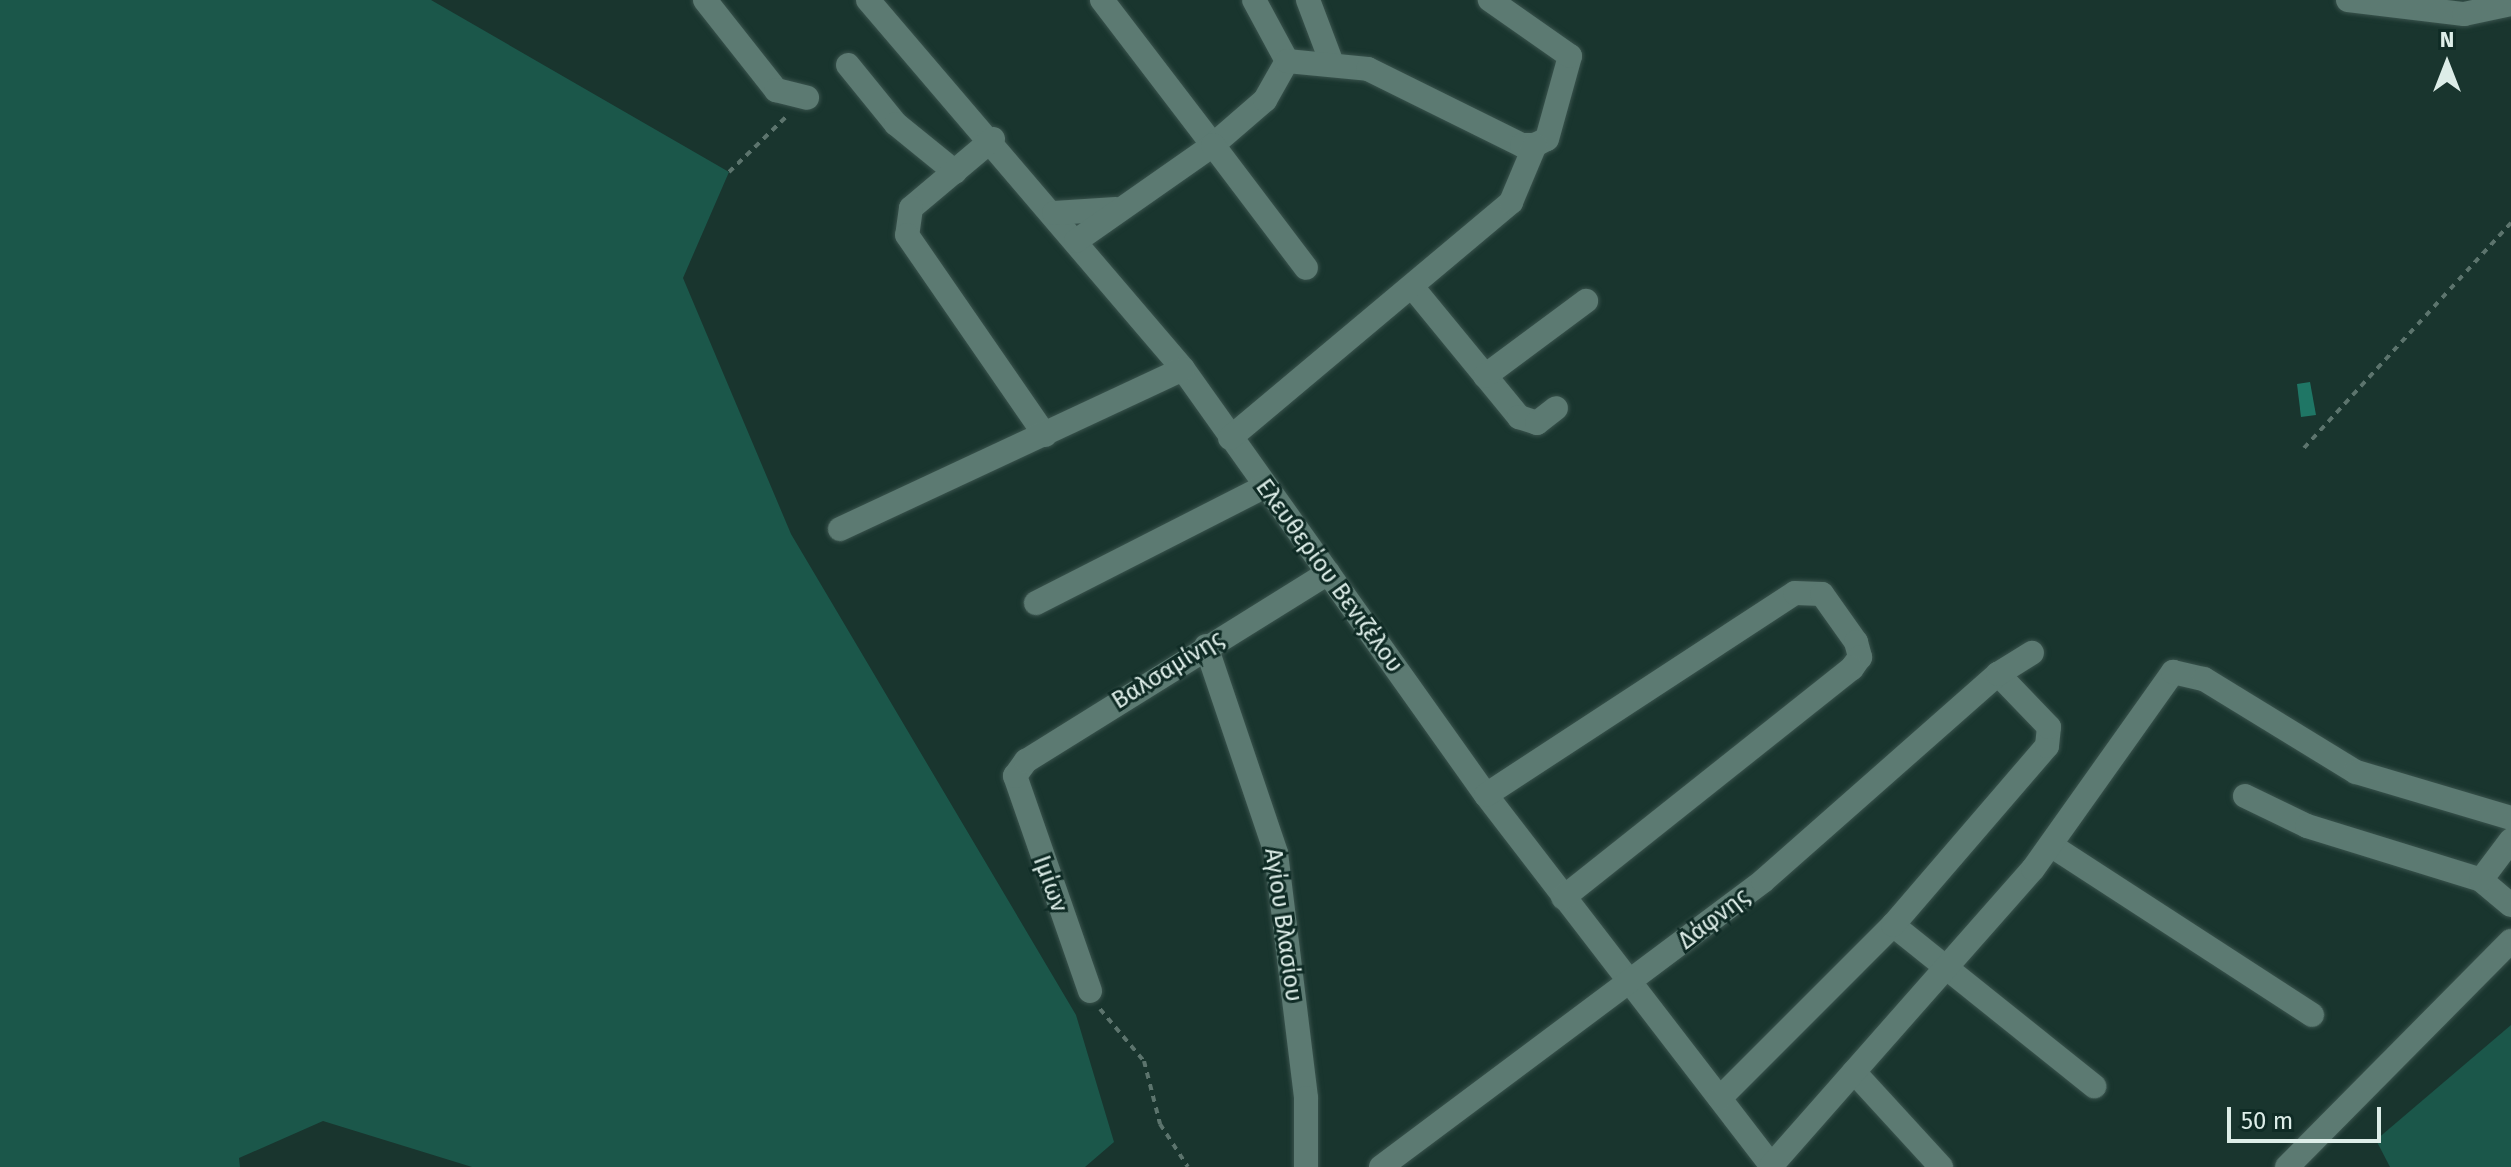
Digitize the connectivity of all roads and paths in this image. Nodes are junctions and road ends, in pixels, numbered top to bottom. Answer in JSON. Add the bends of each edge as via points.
{"nodes":[{"id":1,"x":705,"y":0,"type":"edge"},
{"id":2,"x":868,"y":0,"type":"edge"},
{"id":3,"x":1102,"y":0,"type":"edge"},
{"id":4,"x":1254,"y":0,"type":"edge"},
{"id":5,"x":1308,"y":0,"type":"edge"},
{"id":6,"x":1490,"y":0,"type":"edge"},
{"id":7,"x":2348,"y":0,"type":"edge"},
{"id":8,"x":2511,"y":4,"type":"edge"},
{"id":9,"x":1287,"y":61,"type":"junction"},
{"id":10,"x":1331,"y":61,"type":"junction"},
{"id":11,"x":848,"y":65,"type":"dead end"},
{"id":12,"x":807,"y":98,"type":"dead end"},
{"id":13,"x":993,"y":139,"type":"junction"},
{"id":14,"x":1213,"y":145,"type":"junction"},
{"id":15,"x":1535,"y":145,"type":"junction"},
{"id":16,"x":955,"y":172,"type":"junction"},
{"id":17,"x":1116,"y":209,"type":"junction"},
{"id":18,"x":1054,"y":213,"type":"junction"},
{"id":19,"x":2511,"y":223,"type":"edge"},
{"id":20,"x":1076,"y":241,"type":"junction"},
{"id":21,"x":1306,"y":268,"type":"dead end"},
{"id":22,"x":1414,"y":289,"type":"junction"},
{"id":23,"x":1586,"y":301,"type":"dead end"},
{"id":24,"x":1183,"y":369,"type":"junction"},
{"id":25,"x":1485,"y":376,"type":"junction"},
{"id":26,"x":1556,"y":408,"type":"dead end"},
{"id":27,"x":1045,"y":435,"type":"junction"},
{"id":28,"x":1230,"y":438,"type":"junction"},
{"id":29,"x":2304,"y":448,"type":"dead end"},
{"id":30,"x":1264,"y":487,"type":"junction"},
{"id":31,"x":840,"y":529,"type":"dead end"},
{"id":32,"x":1328,"y":573,"type":"junction"},
{"id":33,"x":1036,"y":603,"type":"dead end"},
{"id":34,"x":1206,"y":646,"type":"junction"},
{"id":35,"x":2032,"y":653,"type":"dead end"},
{"id":36,"x":1998,"y":674,"type":"junction"},
{"id":37,"x":1015,"y":776,"type":"joint"},
{"id":38,"x":1486,"y":795,"type":"junction"},
{"id":39,"x":2245,"y":796,"type":"dead end"},
{"id":40,"x":2511,"y":818,"type":"edge"},
{"id":41,"x":2511,"y":840,"type":"edge"},
{"id":42,"x":2052,"y":846,"type":"junction"},
{"id":43,"x":2481,"y":880,"type":"junction"},
{"id":44,"x":1563,"y":898,"type":"junction"},
{"id":45,"x":2511,"y":905,"type":"edge"},
{"id":46,"x":1893,"y":925,"type":"junction"},
{"id":47,"x":2511,"y":941,"type":"edge"},
{"id":48,"x":1943,"y":968,"type":"junction"},
{"id":49,"x":1633,"y":982,"type":"junction"},
{"id":50,"x":1090,"y":991,"type":"joint"},
{"id":51,"x":2312,"y":1015,"type":"dead end"},
{"id":52,"x":1854,"y":1072,"type":"junction"},
{"id":53,"x":2094,"y":1086,"type":"dead end"},
{"id":54,"x":1720,"y":1098,"type":"junction"},
{"id":55,"x":1772,"y":1166,"type":"edge"},
{"id":56,"x":1188,"y":1167,"type":"edge"},
{"id":57,"x":1306,"y":1167,"type":"edge"},
{"id":58,"x":1381,"y":1167,"type":"edge"},
{"id":59,"x":1941,"y":1167,"type":"edge"},
{"id":60,"x":2287,"y":1167,"type":"edge"}],
"edges":[{"from":1,"to":12,"type":"street","via":[[776,90]]},
{"from":2,"to":13,"type":"street","name":"Ελευθερίου Βενιζέλου"},
{"from":3,"to":14,"type":"street"},
{"from":4,"to":9,"type":"street"},
{"from":5,"to":10,"type":"street"},
{"from":6,"to":15,"type":"street","via":[[1570,56],[1547,139]]},
{"from":7,"to":8,"type":"street","via":[[2464,14]]},
{"from":9,"to":10,"type":"street"},
{"from":9,"to":14,"type":"street","via":[[1265,100]]},
{"from":10,"to":15,"type":"street","via":[[1417,89],[1514,141]]},
{"from":11,"to":16,"type":"street","via":[[896,124]]},
{"from":13,"to":16,"type":"street"},
{"from":13,"to":18,"type":"street","name":"Ελευθερίου Βενιζέλου"},
{"from":14,"to":17,"type":"street"},
{"from":14,"to":21,"type":"street"},
{"from":15,"to":22,"type":"street","via":[[1511,202]]},
{"from":16,"to":27,"type":"street","via":[[911,208],[907,235]]},
{"from":17,"to":18,"type":"street"},
{"from":17,"to":20,"type":"street"},
{"from":18,"to":20,"type":"street","name":"Ελευθερίου Βενιζέλου"},
{"from":19,"to":29,"type":"path"},
{"from":20,"to":24,"type":"street","name":"Ελευθερίου Βενιζέλου"},
{"from":22,"to":25,"type":"street"},
{"from":22,"to":28,"type":"street"},
{"from":23,"to":25,"type":"street"},
{"from":24,"to":27,"type":"street"},
{"from":24,"to":28,"type":"street","name":"Ελευθερίου Βενιζέλου"},
{"from":25,"to":26,"type":"street","via":[[1519,417],[1537,423]]},
{"from":27,"to":31,"type":"street"},
{"from":28,"to":30,"type":"street","name":"Ελευθερίου Βενιζέλου"},
{"from":30,"to":32,"type":"street","name":"Ελευθερίου Βενιζέλου"},
{"from":30,"to":33,"type":"street"},
{"from":32,"to":34,"type":"street","name":"Βαλσαμίνης"},
{"from":32,"to":38,"type":"street","name":"Ελευθερίου Βενιζέλου"},
{"from":34,"to":37,"type":"street","name":"Βαλσαμίνης","via":[[1026,761]]},
{"from":34,"to":57,"type":"street","name":"Αγίου Βλασίου","via":[[1276,853],[1306,1098]]},
{"from":35,"to":36,"type":"street","name":"Δάφνης"},
{"from":36,"to":46,"type":"street","via":[[2049,727],[2047,746]]},
{"from":36,"to":49,"type":"street","name":"Δάφνης","via":[[1763,881]]},
{"from":37,"to":50,"type":"street","name":"Ιμίων"},
{"from":38,"to":44,"type":"street","name":"Ελευθερίου Βενιζέλου"},
{"from":38,"to":44,"type":"street","via":[[1795,593],[1822,594],[1856,642],[1860,657],[1852,668]]},
{"from":39,"to":43,"type":"street","via":[[2307,826]]},
{"from":40,"to":42,"type":"street","via":[[2356,772],[2185,670],[2173,672]]},
{"from":41,"to":43,"type":"street"},
{"from":42,"to":48,"type":"street"},
{"from":42,"to":51,"type":"street"},
{"from":43,"to":45,"type":"street"},
{"from":44,"to":49,"type":"street","name":"Ελευθερίου Βενιζέλου"},
{"from":46,"to":48,"type":"street"},
{"from":46,"to":54,"type":"street"},
{"from":47,"to":60,"type":"street"},
{"from":48,"to":52,"type":"street"},
{"from":48,"to":53,"type":"street"},
{"from":49,"to":54,"type":"street","name":"Ελευθερίου Βενιζέλου"},
{"from":49,"to":58,"type":"street","name":"Δάφνης"},
{"from":50,"to":56,"type":"path","via":[[1144,1061],[1160,1124]]},
{"from":52,"to":55,"type":"street"},
{"from":52,"to":59,"type":"street"},
{"from":54,"to":55,"type":"street","name":"Ελευθερίου Βενιζέλου"}]}
